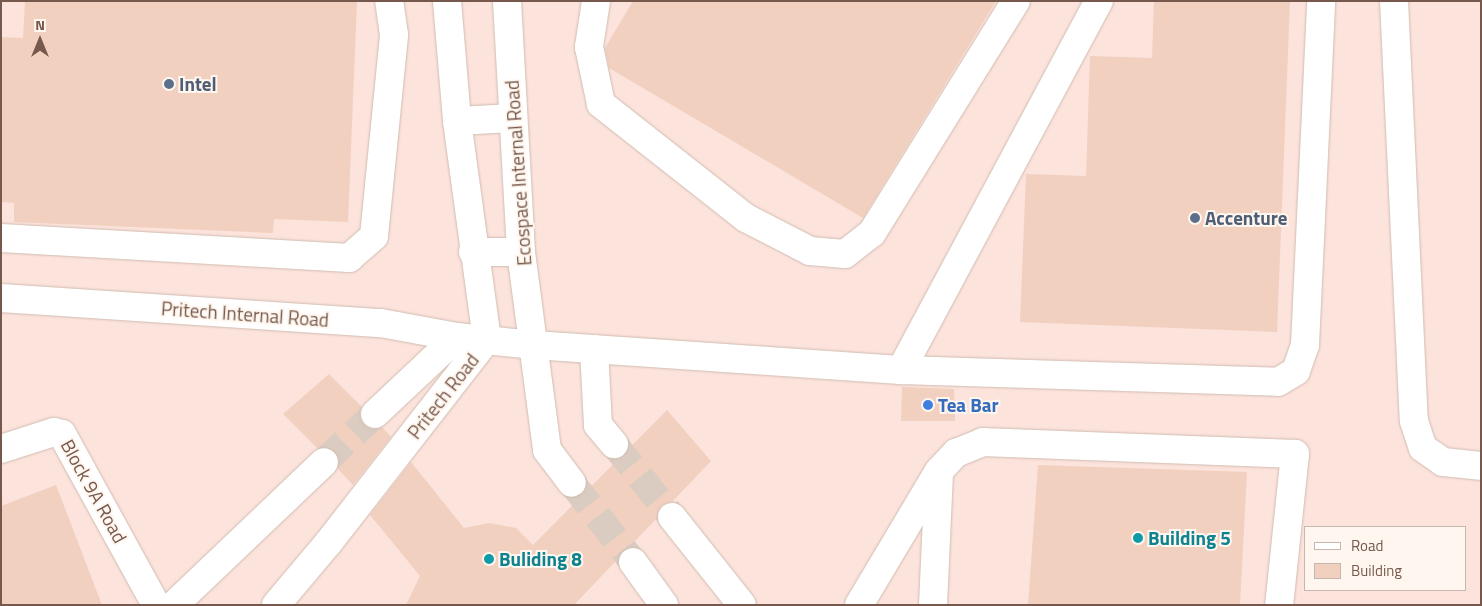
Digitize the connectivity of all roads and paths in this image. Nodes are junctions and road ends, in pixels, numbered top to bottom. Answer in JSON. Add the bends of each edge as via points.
{"nodes":[{"id":1,"x":389,"y":1,"type":"edge"},
{"id":2,"x":447,"y":1,"type":"edge"},
{"id":3,"x":507,"y":1,"type":"edge"},
{"id":4,"x":596,"y":1,"type":"edge"},
{"id":5,"x":1016,"y":1,"type":"edge"},
{"id":6,"x":1099,"y":1,"type":"edge"},
{"id":7,"x":1321,"y":1,"type":"edge"},
{"id":8,"x":1394,"y":1,"type":"edge"},
{"id":9,"x":513,"y":118,"type":"junction"},
{"id":10,"x":457,"y":121,"type":"junction"},
{"id":11,"x":1,"y":238,"type":"edge"},
{"id":12,"x":473,"y":252,"type":"junction"},
{"id":13,"x":521,"y":252,"type":"junction"},
{"id":14,"x":1,"y":298,"type":"edge"},
{"id":15,"x":457,"y":337,"type":"junction"},
{"id":16,"x":487,"y":340,"type":"junction"},
{"id":17,"x":533,"y":345,"type":"junction"},
{"id":18,"x":594,"y":349,"type":"junction"},
{"id":19,"x":900,"y":370,"type":"junction"},
{"id":20,"x":375,"y":414,"type":"tunnel mouth"},
{"id":21,"x":614,"y":444,"type":"tunnel mouth"},
{"id":22,"x":1,"y":449,"type":"edge"},
{"id":23,"x":324,"y":462,"type":"tunnel mouth"},
{"id":24,"x":1481,"y":466,"type":"edge"},
{"id":25,"x":940,"y":471,"type":"junction"},
{"id":26,"x":572,"y":484,"type":"tunnel mouth"},
{"id":27,"x":672,"y":517,"type":"tunnel mouth"},
{"id":28,"x":633,"y":562,"type":"tunnel mouth"},
{"id":29,"x":156,"y":605,"type":"edge"},
{"id":30,"x":174,"y":605,"type":"edge"},
{"id":31,"x":276,"y":605,"type":"edge"},
{"id":32,"x":664,"y":605,"type":"edge"},
{"id":33,"x":742,"y":605,"type":"edge"},
{"id":34,"x":860,"y":605,"type":"edge"},
{"id":35,"x":933,"y":605,"type":"edge"},
{"id":36,"x":1279,"y":605,"type":"edge"}],
"edges":[{"from":1,"to":11,"type":"street","via":[[394,35],[374,236],[349,258]]},
{"from":2,"to":10,"type":"street"},
{"from":3,"to":9,"type":"street","name":"Ecospace Internal Road"},
{"from":4,"to":5,"type":"street","via":[[589,47],[601,104],[746,218],[810,251],[845,254],[872,233]]},
{"from":6,"to":19,"type":"street"},
{"from":7,"to":19,"type":"street","name":"Pritech Road","via":[[1306,345],[1296,372],[1278,382]]},
{"from":8,"to":24,"type":"street","via":[[1414,421],[1423,448],[1443,462]]},
{"from":9,"to":10,"type":"street"},
{"from":9,"to":13,"type":"street","name":"Ecospace Internal Road"},
{"from":10,"to":12,"type":"street"},
{"from":12,"to":13,"type":"street"},
{"from":12,"to":16,"type":"street"},
{"from":13,"to":17,"type":"street","name":"Ecospace Internal Road"},
{"from":14,"to":15,"type":"street","name":"Pritech Internal Road","via":[[381,324]]},
{"from":15,"to":16,"type":"street","name":"Pritech Internal Road"},
{"from":15,"to":20,"type":"street"},
{"from":16,"to":17,"type":"street","name":"Pritech Road"},
{"from":16,"to":31,"type":"street","name":"Pritech Road"},
{"from":17,"to":18,"type":"street","name":"Pritech Road"},
{"from":17,"to":26,"type":"street","via":[[547,450]]},
{"from":18,"to":19,"type":"street","name":"Pritech Road"},
{"from":18,"to":21,"type":"street","via":[[598,425]]},
{"from":22,"to":29,"type":"street","name":"Block 9A Road","via":[[54,432],[62,434]]},
{"from":23,"to":30,"type":"street"},
{"from":25,"to":34,"type":"street"},
{"from":25,"to":35,"type":"street"},
{"from":25,"to":36,"type":"street","via":[[956,453],[983,442],[1295,454]]},
{"from":27,"to":33,"type":"street"},
{"from":28,"to":32,"type":"street"}]}
